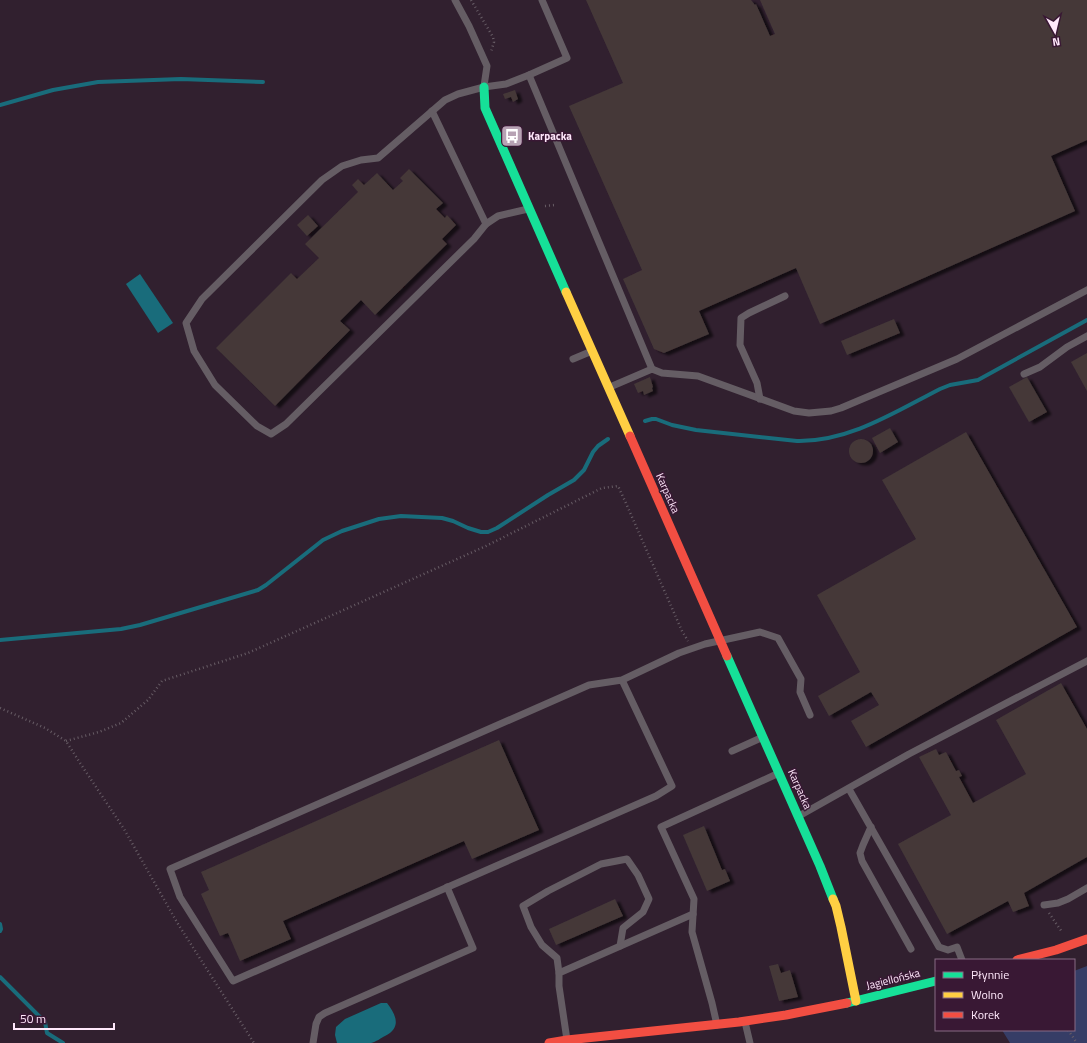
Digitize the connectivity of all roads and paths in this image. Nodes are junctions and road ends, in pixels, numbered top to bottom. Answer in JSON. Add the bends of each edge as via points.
{"nodes":[{"id":1,"x":455,"y":0,"type":"edge"},
{"id":2,"x":471,"y":0,"type":"edge"},
{"id":3,"x":542,"y":0,"type":"edge"},
{"id":4,"x":494,"y":42,"type":"dead end"},
{"id":5,"x":528,"y":75,"type":"junction"},
{"id":6,"x":484,"y":87,"type":"junction"},
{"id":7,"x":432,"y":111,"type":"junction"},
{"id":8,"x":529,"y":208,"type":"junction"},
{"id":9,"x":486,"y":224,"type":"junction"},
{"id":10,"x":1087,"y":290,"type":"edge"},
{"id":11,"x":785,"y":296,"type":"dead end"},
{"id":12,"x":1087,"y":336,"type":"edge"},
{"id":13,"x":592,"y":351,"type":"junction"},
{"id":14,"x":573,"y":359,"type":"dead end"},
{"id":15,"x":652,"y":369,"type":"junction"},
{"id":16,"x":1024,"y":374,"type":"dead end"},
{"id":17,"x":609,"y":388,"type":"junction"},
{"id":18,"x":760,"y":399,"type":"junction"},
{"id":19,"x":720,"y":640,"type":"junction"},
{"id":20,"x":692,"y":648,"type":"junction"},
{"id":21,"x":1087,"y":662,"type":"edge"},
{"id":22,"x":622,"y":680,"type":"junction"},
{"id":23,"x":0,"y":708,"type":"edge"},
{"id":24,"x":810,"y":715,"type":"dead end"},
{"id":25,"x":763,"y":737,"type":"junction"},
{"id":26,"x":66,"y":741,"type":"junction"},
{"id":27,"x":732,"y":751,"type":"dead end"},
{"id":28,"x":779,"y":773,"type":"junction"},
{"id":29,"x":849,"y":789,"type":"junction"},
{"id":30,"x":799,"y":816,"type":"junction"},
{"id":31,"x":871,"y":828,"type":"junction"},
{"id":32,"x":447,"y":887,"type":"junction"},
{"id":33,"x":1087,"y":888,"type":"edge"},
{"id":34,"x":1044,"y":905,"type":"joint"},
{"id":35,"x":693,"y":914,"type":"junction"},
{"id":36,"x":1064,"y":936,"type":"dead end"},
{"id":37,"x":1087,"y":939,"type":"edge"},
{"id":38,"x":620,"y":946,"type":"junction"},
{"id":39,"x":911,"y":949,"type":"dead end"},
{"id":40,"x":962,"y":959,"type":"edge"},
{"id":41,"x":1021,"y":959,"type":"edge"},
{"id":42,"x":559,"y":973,"type":"junction"},
{"id":43,"x":935,"y":981,"type":"edge"},
{"id":44,"x":856,"y":1001,"type":"junction"},
{"id":45,"x":744,"y":1022,"type":"junction"},
{"id":46,"x":717,"y":1025,"type":"junction"},
{"id":47,"x":1069,"y":1031,"type":"edge"},
{"id":48,"x":567,"y":1040,"type":"junction"},
{"id":49,"x":254,"y":1043,"type":"edge"},
{"id":50,"x":312,"y":1043,"type":"edge"},
{"id":51,"x":553,"y":1043,"type":"edge"},
{"id":52,"x":750,"y":1043,"type":"edge"},
{"id":53,"x":1077,"y":1043,"type":"edge"}],
"edges":[{"from":1,"to":6,"type":"lane","name":"Karpacka","via":[[487,66]]},
{"from":2,"to":4,"type":"path"},
{"from":3,"to":5,"type":"lane","via":[[567,58]]},
{"from":5,"to":6,"type":"lane","via":[[506,84]]},
{"from":5,"to":15,"type":"lane"},
{"from":6,"to":7,"type":"lane","via":[[458,94],[445,100]]},
{"from":6,"to":8,"type":"street","name":"Karpacka","via":[[485,108]]},
{"from":7,"to":9,"type":"lane"},
{"from":7,"to":9,"type":"lane","via":[[378,158],[342,166],[322,180],[202,299],[186,324],[194,351],[215,385],[257,426],[271,434],[286,424],[474,239]]},
{"from":8,"to":9,"type":"lane","via":[[498,216]]},
{"from":8,"to":13,"type":"street","name":"Karpacka"},
{"from":10,"to":18,"type":"lane","via":[[957,358],[831,411],[794,411]]},
{"from":11,"to":18,"type":"lane","via":[[741,318],[740,344],[757,384]]},
{"from":12,"to":16,"type":"lane","via":[[1040,367]]},
{"from":13,"to":14,"type":"lane"},
{"from":13,"to":17,"type":"street","name":"Karpacka"},
{"from":15,"to":17,"type":"lane"},
{"from":15,"to":18,"type":"lane","via":[[662,374],[698,376]]},
{"from":17,"to":19,"type":"street","name":"Karpacka"},
{"from":19,"to":20,"type":"lane"},
{"from":19,"to":24,"type":"lane","via":[[760,632],[778,638],[801,679],[800,692]]},
{"from":19,"to":25,"type":"street","name":"Karpacka"},
{"from":20,"to":22,"type":"lane"},
{"from":20,"to":26,"type":"path","via":[[682,631],[618,486],[602,488],[486,546],[248,653],[162,681],[148,700],[121,723]]},
{"from":21,"to":29,"type":"lane","via":[[909,754]]},
{"from":22,"to":32,"type":"lane","via":[[672,786],[656,796]]},
{"from":22,"to":32,"type":"lane","via":[[589,685],[170,869],[180,897],[233,981]]},
{"from":23,"to":26,"type":"path","via":[[45,728]]},
{"from":25,"to":27,"type":"lane"},
{"from":25,"to":28,"type":"street","name":"Karpacka"},
{"from":26,"to":49,"type":"path","via":[[124,829],[178,924]]},
{"from":28,"to":30,"type":"street","name":"Karpacka"},
{"from":28,"to":35,"type":"lane","via":[[661,827],[694,899]]},
{"from":29,"to":30,"type":"lane"},
{"from":29,"to":31,"type":"lane"},
{"from":30,"to":44,"type":"street","name":"Karpacka","via":[[836,906]]},
{"from":31,"to":39,"type":"lane","via":[[860,853],[862,861]]},
{"from":31,"to":40,"type":"lane","via":[[939,947],[948,950],[957,947]]},
{"from":32,"to":50,"type":"lane","via":[[473,948],[325,1013],[316,1024]]},
{"from":33,"to":34,"type":"lane","via":[[1058,903]]},
{"from":34,"to":36,"type":"path"},
{"from":35,"to":38,"type":"lane"},
{"from":35,"to":46,"type":"lane","via":[[692,932]]},
{"from":37,"to":41,"type":"street"},
{"from":38,"to":42,"type":"lane"},
{"from":38,"to":42,"type":"lane","via":[[623,928],[643,912],[649,899],[638,875],[626,859],[601,864],[523,906],[531,927],[542,945],[557,958]]},
{"from":42,"to":48,"type":"lane"},
{"from":43,"to":44,"type":"street","name":"Jagiellońska"},
{"from":44,"to":45,"type":"street","name":"Jagiellońska"},
{"from":45,"to":46,"type":"street","name":"Jagiellońska"},
{"from":45,"to":52,"type":"lane"},
{"from":46,"to":48,"type":"street","name":"Jagiellońska"},
{"from":47,"to":53,"type":"path"},
{"from":48,"to":51,"type":"street","name":"Jagiellońska"}]}
